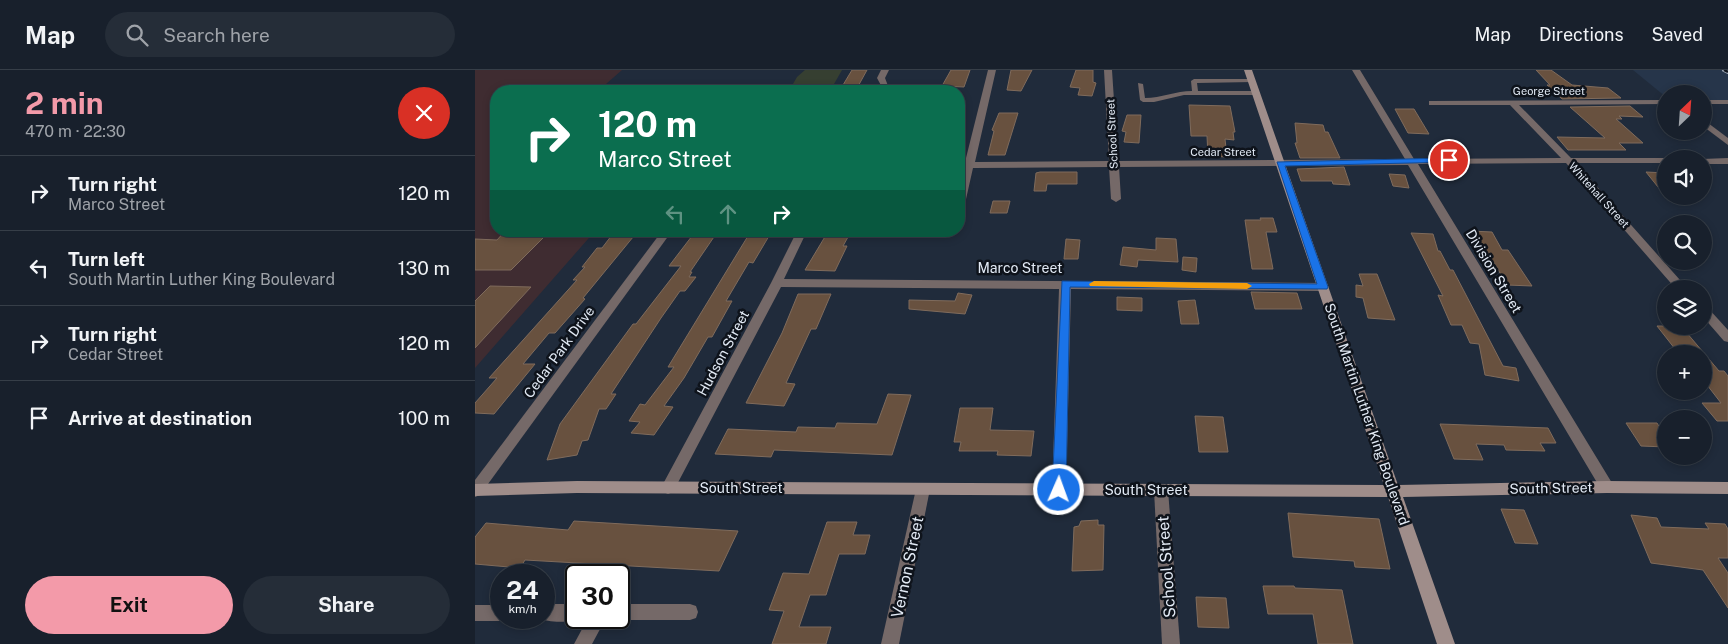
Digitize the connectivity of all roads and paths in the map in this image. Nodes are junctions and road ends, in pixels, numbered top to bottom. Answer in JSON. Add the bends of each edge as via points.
{"nodes":[{"id":1,"x":885,"y":70,"type":"edge"},
{"id":2,"x":992,"y":70,"type":"edge"},
{"id":3,"x":1109,"y":70,"type":"edge"},
{"id":4,"x":1356,"y":70,"type":"edge"},
{"id":5,"x":1250,"y":75,"type":"edge"},
{"id":6,"x":1140,"y":84,"type":"dead end"},
{"id":7,"x":884,"y":85,"type":"edge"},
{"id":8,"x":1195,"y":93,"type":"junction"},
{"id":9,"x":1256,"y":93,"type":"junction"},
{"id":10,"x":1657,"y":102,"type":"edge"},
{"id":11,"x":1713,"y":102,"type":"edge"},
{"id":12,"x":1728,"y":102,"type":"edge"},
{"id":13,"x":1432,"y":103,"type":"dead end"},
{"id":14,"x":1512,"y":103,"type":"junction"},
{"id":15,"x":1713,"y":130,"type":"edge"},
{"id":16,"x":1728,"y":142,"type":"edge"},
{"id":17,"x":1567,"y":160,"type":"junction"},
{"id":18,"x":1657,"y":160,"type":"edge"},
{"id":19,"x":1410,"y":161,"type":"junction"},
{"id":20,"x":1712,"y":161,"type":"edge"},
{"id":21,"x":1728,"y":161,"type":"edge"},
{"id":22,"x":1114,"y":163,"type":"junction"},
{"id":23,"x":1280,"y":163,"type":"junction"},
{"id":24,"x":965,"y":165,"type":"edge"},
{"id":25,"x":970,"y":165,"type":"junction"},
{"id":26,"x":965,"y":185,"type":"edge"},
{"id":27,"x":1116,"y":199,"type":"dead end"},
{"id":28,"x":663,"y":237,"type":"edge"},
{"id":29,"x":799,"y":237,"type":"edge"},
{"id":30,"x":1675,"y":280,"type":"edge"},
{"id":31,"x":777,"y":283,"type":"junction"},
{"id":32,"x":1065,"y":284,"type":"junction"},
{"id":33,"x":1323,"y":287,"type":"junction"},
{"id":34,"x":1712,"y":320,"type":"edge"},
{"id":35,"x":1728,"y":338,"type":"edge"},
{"id":36,"x":1607,"y":487,"type":"junction"},
{"id":37,"x":668,"y":488,"type":"junction"},
{"id":38,"x":1728,"y":488,"type":"edge"},
{"id":39,"x":923,"y":489,"type":"junction"},
{"id":40,"x":1059,"y":490,"type":"junction"},
{"id":41,"x":1161,"y":490,"type":"junction"},
{"id":42,"x":475,"y":491,"type":"edge"},
{"id":43,"x":1394,"y":491,"type":"junction"},
{"id":44,"x":630,"y":612,"type":"edge"},
{"id":45,"x":690,"y":612,"type":"dead end"},
{"id":46,"x":475,"y":613,"type":"edge"},
{"id":47,"x":490,"y":613,"type":"edge"},
{"id":48,"x":591,"y":629,"type":"edge"},
{"id":49,"x":583,"y":644,"type":"edge"},
{"id":50,"x":890,"y":644,"type":"edge"},
{"id":51,"x":1171,"y":644,"type":"edge"},
{"id":52,"x":1446,"y":644,"type":"edge"}],
"edges":[{"from":1,"to":7,"type":"street","via":[[881,78]]},
{"from":2,"to":25,"type":"street"},
{"from":3,"to":22,"type":"street","name":"School Street"},
{"from":4,"to":19,"type":"street","name":"Division Street"},
{"from":5,"to":8,"type":"lane","via":[[1194,81]]},
{"from":5,"to":9,"type":"street","name":"South Martin Luther King Boulevard"},
{"from":6,"to":8,"type":"lane","via":[[1143,100]]},
{"from":8,"to":9,"type":"lane"},
{"from":9,"to":23,"type":"street","name":"South Martin Luther King Boulevard"},
{"from":10,"to":14,"type":"street","name":"George Street"},
{"from":11,"to":12,"type":"street"},
{"from":13,"to":14,"type":"street","name":"George Street"},
{"from":14,"to":17,"type":"street","name":"Whitehall Street"},
{"from":15,"to":16,"type":"street"},
{"from":17,"to":18,"type":"street","name":"Cedar Street"},
{"from":17,"to":19,"type":"street","name":"Cedar Street"},
{"from":17,"to":30,"type":"street","name":"Whitehall Street"},
{"from":19,"to":23,"type":"street","name":"Cedar Street"},
{"from":19,"to":36,"type":"street","name":"Division Street"},
{"from":20,"to":21,"type":"street"},
{"from":22,"to":23,"type":"street","name":"Cedar Street"},
{"from":22,"to":25,"type":"street","name":"Cedar Street"},
{"from":22,"to":27,"type":"street","name":"School Street"},
{"from":23,"to":33,"type":"street","name":"South Martin Luther King Boulevard"},
{"from":24,"to":25,"type":"street","name":"Cedar Street"},
{"from":25,"to":26,"type":"street"},
{"from":28,"to":42,"type":"street","name":"Cedar Park Drive"},
{"from":29,"to":31,"type":"street","name":"Hudson Street"},
{"from":31,"to":32,"type":"street","name":"Marco Street"},
{"from":31,"to":37,"type":"street","name":"Hudson Street"},
{"from":32,"to":33,"type":"street","name":"Marco Street"},
{"from":32,"to":40,"type":"street"},
{"from":33,"to":43,"type":"street","name":"South Martin Luther King Boulevard"},
{"from":34,"to":35,"type":"street"},
{"from":36,"to":38,"type":"street","name":"South Street"},
{"from":36,"to":43,"type":"street","name":"South Street"},
{"from":37,"to":39,"type":"street","name":"South Street"},
{"from":37,"to":42,"type":"street","name":"South Street"},
{"from":39,"to":40,"type":"street","name":"South Street"},
{"from":39,"to":50,"type":"street","name":"Vernon Street"},
{"from":40,"to":41,"type":"street","name":"South Street"},
{"from":41,"to":43,"type":"street","name":"South Street"},
{"from":41,"to":51,"type":"street","name":"School Street"},
{"from":43,"to":52,"type":"street","name":"South Martin Luther King Boulevard"},
{"from":44,"to":45,"type":"street"},
{"from":46,"to":47,"type":"street"},
{"from":48,"to":49,"type":"street"}]}
